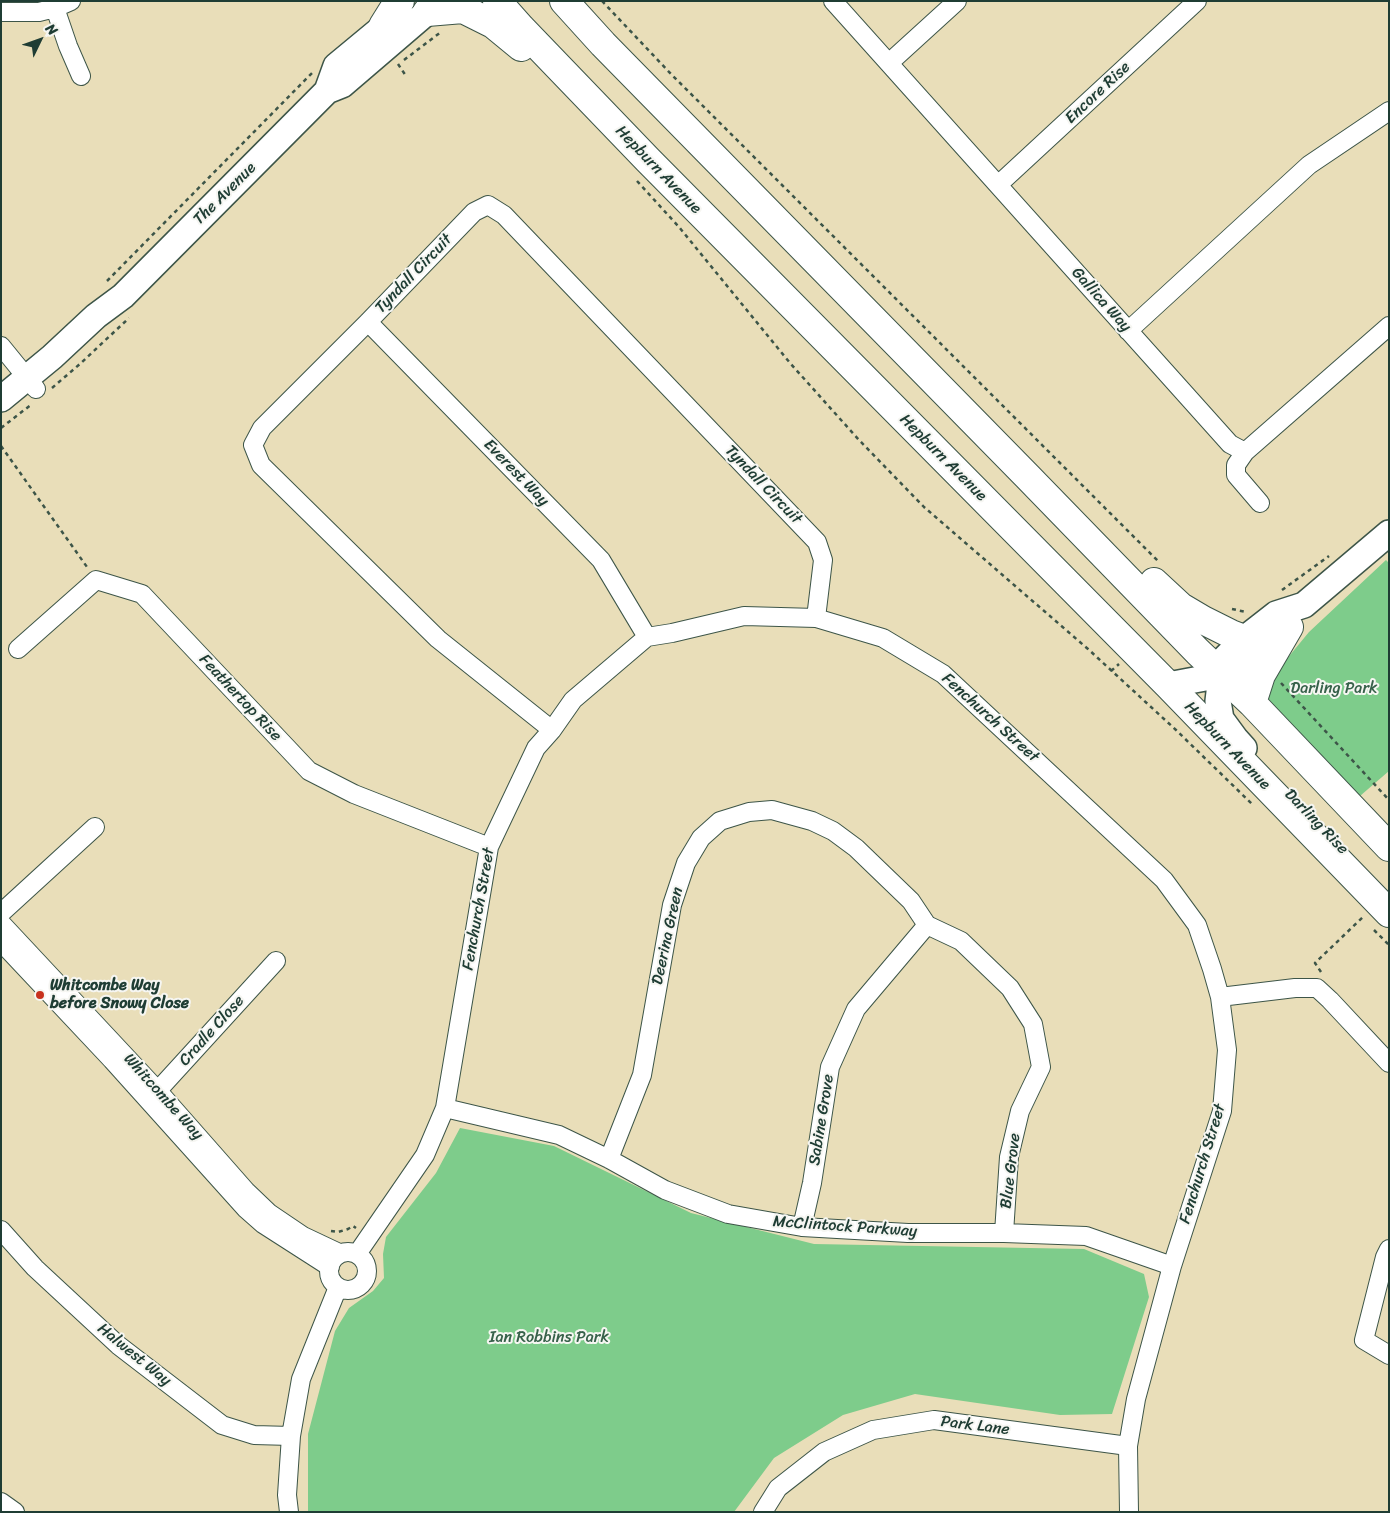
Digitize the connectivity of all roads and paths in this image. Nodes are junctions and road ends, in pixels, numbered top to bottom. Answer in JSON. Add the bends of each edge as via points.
{"nodes":[{"id":1,"x":400,"y":1,"type":"edge"},
{"id":2,"x":497,"y":1,"type":"edge"},
{"id":3,"x":564,"y":1,"type":"edge"},
{"id":4,"x":602,"y":1,"type":"edge"},
{"id":5,"x":833,"y":1,"type":"edge"},
{"id":6,"x":957,"y":1,"type":"edge"},
{"id":7,"x":1197,"y":1,"type":"edge"},
{"id":8,"x":63,"y":5,"type":"edge"},
{"id":9,"x":427,"y":5,"type":"edge"},
{"id":10,"x":1,"y":12,"type":"edge"},
{"id":11,"x":384,"y":26,"type":"junction"},
{"id":12,"x":889,"y":63,"type":"junction"},
{"id":13,"x":398,"y":64,"type":"dead end"},
{"id":14,"x":316,"y":67,"type":"dead end"},
{"id":15,"x":81,"y":76,"type":"dead end"},
{"id":16,"x":406,"y":76,"type":"dead end"},
{"id":17,"x":327,"y":91,"type":"junction"},
{"id":18,"x":1389,"y":111,"type":"edge"},
{"id":19,"x":640,"y":168,"type":"junction"},
{"id":20,"x":998,"y":185,"type":"junction"},
{"id":21,"x":112,"y":292,"type":"junction"},
{"id":22,"x":368,"y":322,"type":"junction"},
{"id":23,"x":1389,"y":326,"type":"edge"},
{"id":24,"x":1128,"y":331,"type":"junction"},
{"id":25,"x":1,"y":346,"type":"edge"},
{"id":26,"x":31,"y":383,"type":"junction"},
{"id":27,"x":1,"y":399,"type":"edge"},
{"id":28,"x":1,"y":417,"type":"edge"},
{"id":29,"x":1,"y":446,"type":"edge"},
{"id":30,"x":1245,"y":452,"type":"junction"},
{"id":31,"x":1027,"y":476,"type":"junction"},
{"id":32,"x":1260,"y":502,"type":"dead end"},
{"id":33,"x":1389,"y":533,"type":"edge"},
{"id":34,"x":1335,"y":551,"type":"dead end"},
{"id":35,"x":1162,"y":566,"type":"dead end"},
{"id":36,"x":96,"y":580,"type":"junction"},
{"id":37,"x":1280,"y":591,"type":"dead end"},
{"id":38,"x":1249,"y":612,"type":"dead end"},
{"id":39,"x":1296,"y":616,"type":"junction"},
{"id":40,"x":1221,"y":617,"type":"junction"},
{"id":41,"x":816,"y":618,"type":"junction"},
{"id":42,"x":647,"y":637,"type":"junction"},
{"id":43,"x":1244,"y":639,"type":"junction"},
{"id":44,"x":18,"y":649,"type":"dead end"},
{"id":45,"x":1221,"y":675,"type":"junction"},
{"id":46,"x":1261,"y":675,"type":"junction"},
{"id":47,"x":1168,"y":685,"type":"junction"},
{"id":48,"x":1252,"y":703,"type":"junction"},
{"id":49,"x":552,"y":730,"type":"junction"},
{"id":50,"x":1389,"y":800,"type":"edge"},
{"id":51,"x":1256,"y":809,"type":"dead end"},
{"id":52,"x":95,"y":827,"type":"dead end"},
{"id":53,"x":489,"y":846,"type":"junction"},
{"id":54,"x":1389,"y":847,"type":"edge"},
{"id":55,"x":1372,"y":912,"type":"edge"},
{"id":56,"x":1,"y":913,"type":"edge"},
{"id":57,"x":1,"y":923,"type":"edge"},
{"id":58,"x":927,"y":925,"type":"junction"},
{"id":59,"x":1,"y":942,"type":"edge"},
{"id":60,"x":1389,"y":945,"type":"edge"},
{"id":61,"x":276,"y":961,"type":"dead end"},
{"id":62,"x":1220,"y":997,"type":"junction"},
{"id":63,"x":1330,"y":1000,"type":"junction"},
{"id":64,"x":1389,"y":1063,"type":"edge"},
{"id":65,"x":153,"y":1096,"type":"junction"},
{"id":66,"x":446,"y":1108,"type":"junction"},
{"id":67,"x":609,"y":1159,"type":"junction"},
{"id":68,"x":802,"y":1227,"type":"junction"},
{"id":69,"x":324,"y":1229,"type":"dead end"},
{"id":70,"x":1,"y":1230,"type":"edge"},
{"id":71,"x":1004,"y":1232,"type":"junction"},
{"id":72,"x":368,"y":1238,"type":"junction"},
{"id":73,"x":1389,"y":1249,"type":"edge"},
{"id":74,"x":357,"y":1254,"type":"junction"},
{"id":75,"x":334,"y":1260,"type":"junction"},
{"id":76,"x":1172,"y":1266,"type":"junction"},
{"id":77,"x":338,"y":1287,"type":"junction"},
{"id":78,"x":1389,"y":1355,"type":"edge"},
{"id":79,"x":290,"y":1436,"type":"junction"},
{"id":80,"x":1128,"y":1446,"type":"junction"},
{"id":81,"x":1,"y":1502,"type":"edge"},
{"id":82,"x":15,"y":1512,"type":"edge"},
{"id":83,"x":289,"y":1512,"type":"edge"},
{"id":84,"x":763,"y":1512,"type":"edge"},
{"id":85,"x":1128,"y":1512,"type":"edge"}],
"edges":[{"from":1,"to":11,"type":"main road"},
{"from":2,"to":19,"type":"main road","name":"Hepburn Avenue"},
{"from":3,"to":31,"type":"main road"},
{"from":4,"to":35,"type":"path"},
{"from":5,"to":12,"type":"street","name":"Gallica Way"},
{"from":6,"to":12,"type":"street"},
{"from":7,"to":20,"type":"street","name":"Encore Rise"},
{"from":8,"to":10,"type":"street","via":[[39,12]]},
{"from":8,"to":15,"type":"street","via":[[68,46]]},
{"from":9,"to":11,"type":"street","name":"The Avenue"},
{"from":9,"to":17,"type":"street","name":"The Avenue","via":[[342,85]]},
{"from":9,"to":19,"type":"main road","via":[[462,10],[492,24],[525,51],[590,122]]},
{"from":11,"to":17,"type":"street","name":"The Avenue","via":[[336,66]]},
{"from":12,"to":20,"type":"street","name":"Gallica Way"},
{"from":13,"to":16,"type":"path"},
{"from":14,"to":21,"type":"path"},
{"from":17,"to":21,"type":"street","name":"The Avenue"},
{"from":18,"to":24,"type":"street","via":[[1309,165]]},
{"from":19,"to":47,"type":"main road","name":"Hepburn Avenue"},
{"from":19,"to":51,"type":"path","via":[[679,227],[790,363],[859,440],[924,507],[1088,649]]},
{"from":20,"to":24,"type":"street","name":"Gallica Way"},
{"from":21,"to":26,"type":"street","name":"The Avenue","via":[[107,324]]},
{"from":22,"to":41,"type":"street","name":"Tyndall Circuit","via":[[474,212],[488,205],[504,215],[817,542],[823,560]]},
{"from":22,"to":42,"type":"street","name":"Everest Way","via":[[601,560]]},
{"from":22,"to":49,"type":"street","name":"Tyndall Circuit","via":[[262,428],[253,445],[261,465],[438,639]]},
{"from":23,"to":30,"type":"street"},
{"from":24,"to":30,"type":"street","name":"Gallica Way","via":[[1230,444]]},
{"from":25,"to":26,"type":"street"},
{"from":26,"to":27,"type":"street","name":"The Avenue"},
{"from":26,"to":28,"type":"street","name":"The Avenue"},
{"from":29,"to":36,"type":"path"},
{"from":30,"to":32,"type":"street","via":[[1236,465],[1236,475]]},
{"from":31,"to":40,"type":"main road","via":[[1057,493],[1181,607]]},
{"from":31,"to":45,"type":"main road"},
{"from":33,"to":39,"type":"street","name":"Darling Rise"},
{"from":34,"to":37,"type":"path"},
{"from":36,"to":44,"type":"street"},
{"from":36,"to":53,"type":"street","name":"Feathertop Rise","via":[[142,594],[309,771],[354,794]]},
{"from":38,"to":40,"type":"path","via":[[1231,609]]},
{"from":39,"to":43,"type":"street","name":"Darling Rise","via":[[1276,614]]},
{"from":39,"to":45,"type":"street","name":"Darling Rise","via":[[1237,670]]},
{"from":39,"to":46,"type":"main road"},
{"from":40,"to":43,"type":"main road"},
{"from":41,"to":42,"type":"street","name":"Fenchurch Street","via":[[744,616]]},
{"from":41,"to":62,"type":"street","name":"Fenchurch Street","via":[[883,638],[943,674],[1164,880],[1197,925]]},
{"from":42,"to":49,"type":"street","name":"Fenchurch Street","via":[[574,700]]},
{"from":43,"to":45,"type":"street","name":"Darling Rise","via":[[1225,658]]},
{"from":45,"to":47,"type":"street","name":"Darling Rise"},
{"from":45,"to":48,"type":"main road"},
{"from":45,"to":55,"type":"street","name":"Darling Rise","via":[[1218,701],[1221,719],[1235,738],[1346,852],[1368,881]]},
{"from":46,"to":48,"type":"main road"},
{"from":46,"to":50,"type":"path","via":[[1280,682]]},
{"from":47,"to":55,"type":"main road","name":"Hepburn Avenue"},
{"from":48,"to":54,"type":"main road"},
{"from":49,"to":53,"type":"street","name":"Fenchurch Street","via":[[536,748]]},
{"from":52,"to":56,"type":"street"},
{"from":53,"to":66,"type":"street","name":"Fenchurch Street"},
{"from":55,"to":60,"type":"path"},
{"from":55,"to":63,"type":"path","via":[[1315,963],[1333,991]]},
{"from":57,"to":65,"type":"street","name":"Whitcombe Way"},
{"from":58,"to":67,"type":"street","name":"Deerina Green","via":[[911,901],[856,848],[833,831],[772,810],[749,812],[720,821],[700,838],[686,863],[672,905],[642,1075]]},
{"from":58,"to":68,"type":"street","name":"Sabine Grove","via":[[856,1009],[830,1067]]},
{"from":58,"to":71,"type":"street","name":"Blue Grove","via":[[961,941],[1010,988],[1033,1024],[1041,1067],[1020,1111],[1009,1158]]},
{"from":59,"to":65,"type":"street","name":"Whitcombe Way"},
{"from":61,"to":65,"type":"street","name":"Cradle Close"},
{"from":62,"to":63,"type":"street","via":[[1316,988]]},
{"from":62,"to":76,"type":"street","name":"Fenchurch Street","via":[[1227,1050],[1222,1111]]},
{"from":63,"to":64,"type":"street"},
{"from":65,"to":75,"type":"street","name":"Whitcombe Way","via":[[269,1213]]},
{"from":66,"to":67,"type":"street","name":"McClintock Parkway","via":[[559,1135]]},
{"from":66,"to":72,"type":"street","name":"Fenchurch Street","via":[[425,1155]]},
{"from":67,"to":68,"type":"street","name":"McClintock Parkway","via":[[665,1190],[728,1214]]},
{"from":68,"to":71,"type":"street","name":"McClintock Parkway"},
{"from":69,"to":72,"type":"path","via":[[338,1232],[353,1226]]},
{"from":70,"to":79,"type":"street","name":"Halwest Way","via":[[35,1268],[118,1345],[222,1425],[254,1436]]},
{"from":71,"to":76,"type":"street","name":"McClintock Parkway","via":[[1086,1236]]},
{"from":72,"to":74,"type":"street","name":"Fenchurch Street"},
{"from":73,"to":78,"type":"street","via":[[1364,1340]]},
{"from":74,"to":75,"type":"street","name":"Whitcombe Way","via":[[350,1252]]},
{"from":74,"to":77,"type":"street","via":[[367,1268],[365,1280],[350,1290]]},
{"from":75,"to":77,"type":"street","via":[[330,1276]]},
{"from":76,"to":80,"type":"street","name":"Fenchurch Street","via":[[1136,1398]]},
{"from":77,"to":79,"type":"street","via":[[301,1379]]},
{"from":79,"to":83,"type":"street"},
{"from":80,"to":84,"type":"street","name":"Park Lane","via":[[934,1420],[873,1430],[824,1452],[778,1488]]},
{"from":80,"to":85,"type":"street","name":"Fenchurch Street"},
{"from":81,"to":82,"type":"street"}]}
